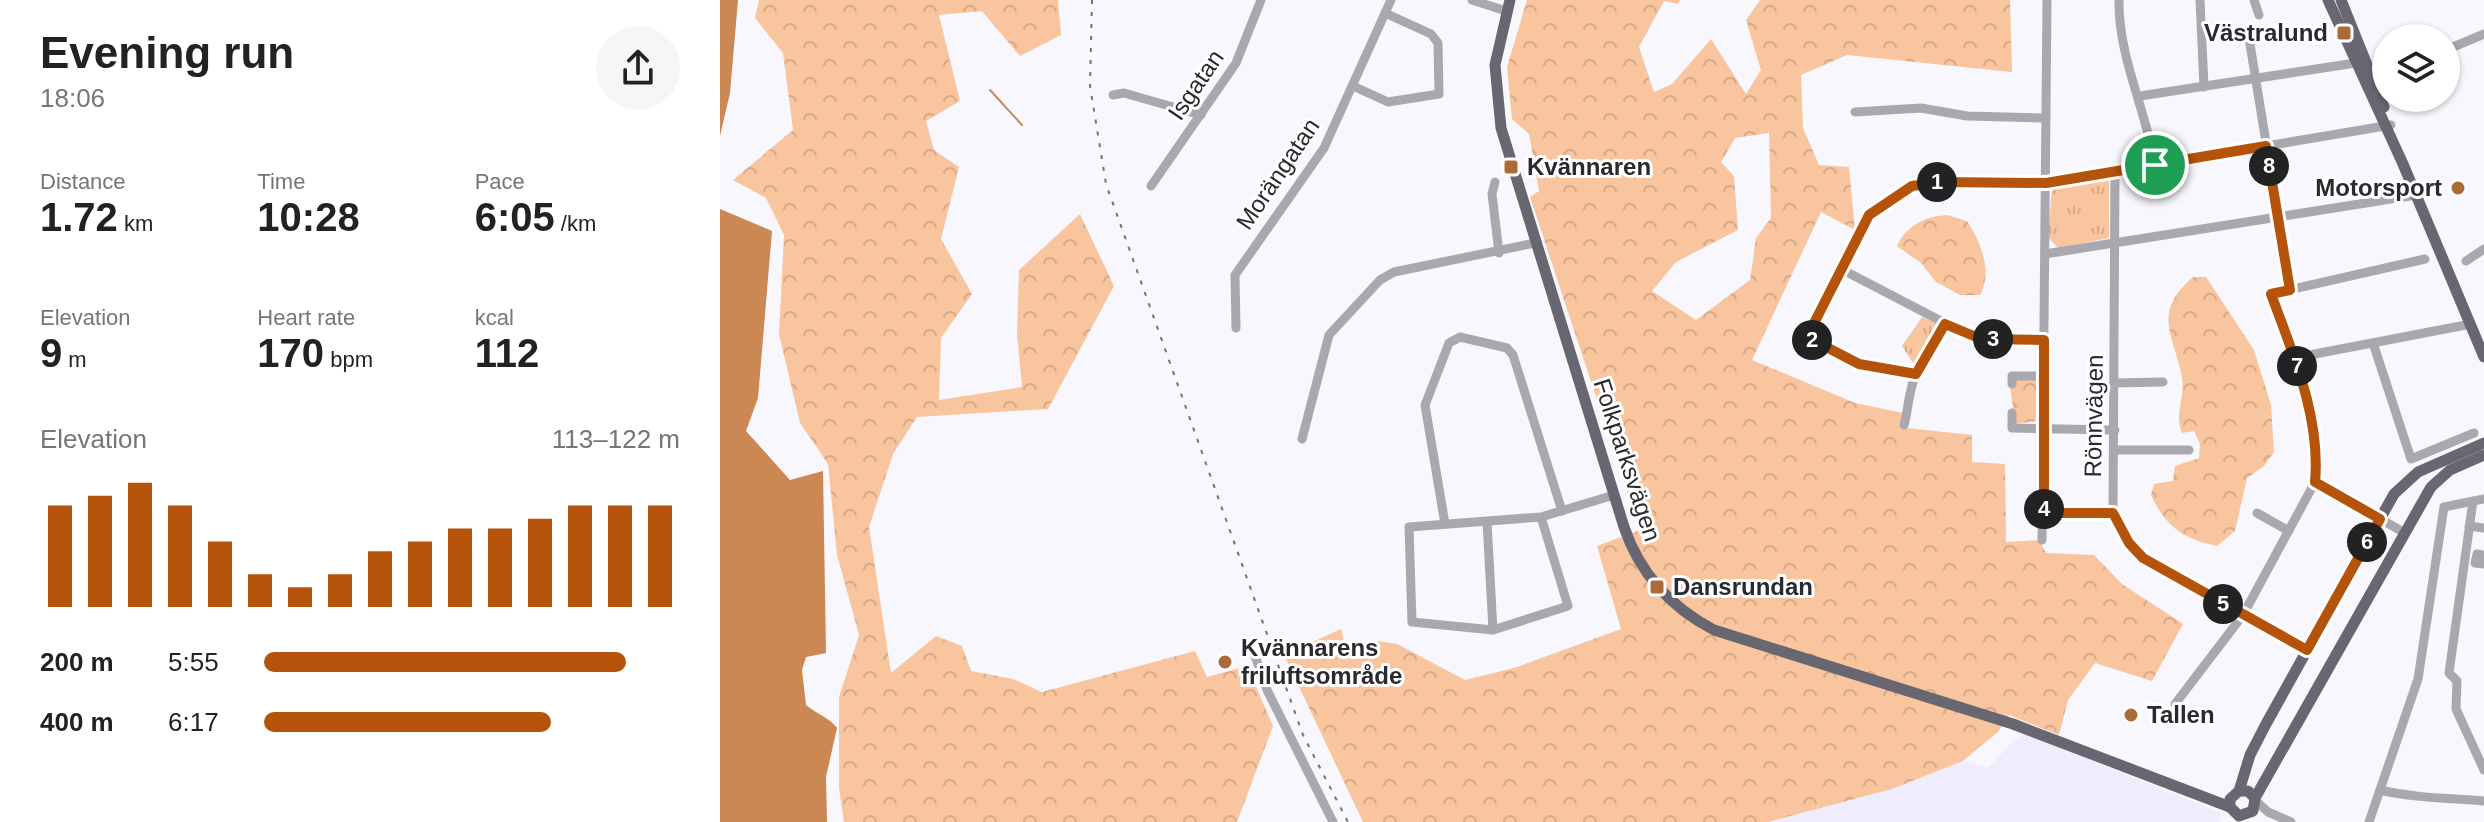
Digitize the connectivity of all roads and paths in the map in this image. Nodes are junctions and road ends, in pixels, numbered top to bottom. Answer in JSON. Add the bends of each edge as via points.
{"nodes":[{"id":1,"x":1261,"y":0,"type":"edge"},
{"id":2,"x":1391,"y":0,"type":"edge"},
{"id":3,"x":1472,"y":0,"type":"edge"},
{"id":4,"x":2047,"y":0,"type":"edge"},
{"id":5,"x":2119,"y":0,"type":"edge"},
{"id":6,"x":2200,"y":0,"type":"edge"},
{"id":7,"x":2254,"y":0,"type":"edge"},
{"id":8,"x":2328,"y":0,"type":"edge"},
{"id":9,"x":2341,"y":0,"type":"edge"},
{"id":10,"x":1508,"y":6,"type":"edge"},
{"id":11,"x":1385,"y":13,"type":"junction"},
{"id":12,"x":2259,"y":15,"type":"dead end"},
{"id":13,"x":2484,"y":34,"type":"edge"},
{"id":14,"x":2249,"y":38,"type":"dead end"},
{"id":15,"x":2460,"y":44,"type":"edge"},
{"id":16,"x":2362,"y":62,"type":"junction"},
{"id":17,"x":2255,"y":80,"type":"junction"},
{"id":18,"x":2372,"y":81,"type":"edge"},
{"id":19,"x":1353,"y":86,"type":"junction"},
{"id":20,"x":2204,"y":87,"type":"junction"},
{"id":21,"x":1113,"y":95,"type":"dead end"},
{"id":22,"x":2140,"y":96,"type":"junction"},
{"id":23,"x":1855,"y":112,"type":"dead end"},
{"id":24,"x":2384,"y":112,"type":"edge"},
{"id":25,"x":1201,"y":115,"type":"junction"},
{"id":26,"x":2046,"y":118,"type":"junction"},
{"id":27,"x":2388,"y":126,"type":"junction"},
{"id":28,"x":2266,"y":146,"type":"junction"},
{"id":29,"x":2155,"y":165,"type":"junction"},
{"id":30,"x":2115,"y":171,"type":"junction"},
{"id":31,"x":1495,"y":182,"type":"dead end"},
{"id":32,"x":2046,"y":183,"type":"junction"},
{"id":33,"x":1151,"y":186,"type":"dead end"},
{"id":34,"x":2416,"y":195,"type":"junction"},
{"id":35,"x":2278,"y":218,"type":"junction"},
{"id":36,"x":1535,"y":243,"type":"junction"},
{"id":37,"x":2114,"y":244,"type":"junction"},
{"id":38,"x":2484,"y":249,"type":"edge"},
{"id":39,"x":1499,"y":253,"type":"junction"},
{"id":40,"x":2045,"y":254,"type":"junction"},
{"id":41,"x":2425,"y":259,"type":"dead end"},
{"id":42,"x":2466,"y":261,"type":"dead end"},
{"id":43,"x":1841,"y":269,"type":"junction"},
{"id":44,"x":2290,"y":290,"type":"junction"},
{"id":45,"x":1945,"y":324,"type":"junction"},
{"id":46,"x":2471,"y":324,"type":"junction"},
{"id":47,"x":1236,"y":328,"type":"dead end"},
{"id":48,"x":2044,"y":340,"type":"junction"},
{"id":49,"x":2373,"y":343,"type":"junction"},
{"id":50,"x":2484,"y":357,"type":"edge"},
{"id":51,"x":2294,"y":358,"type":"junction"},
{"id":52,"x":1916,"y":374,"type":"junction"},
{"id":53,"x":2044,"y":376,"type":"junction"},
{"id":54,"x":2163,"y":382,"type":"dead end"},
{"id":55,"x":2114,"y":383,"type":"junction"},
{"id":56,"x":2012,"y":384,"type":"dead end"},
{"id":57,"x":2012,"y":413,"type":"dead end"},
{"id":58,"x":1904,"y":425,"type":"dead end"},
{"id":59,"x":2043,"y":429,"type":"junction"},
{"id":60,"x":2115,"y":430,"type":"junction"},
{"id":61,"x":2474,"y":433,"type":"dead end"},
{"id":62,"x":1302,"y":439,"type":"dead end"},
{"id":63,"x":2484,"y":443,"type":"edge"},
{"id":64,"x":2114,"y":450,"type":"junction"},
{"id":65,"x":2189,"y":450,"type":"dead end"},
{"id":66,"x":2484,"y":455,"type":"edge"},
{"id":67,"x":2315,"y":482,"type":"junction"},
{"id":68,"x":1614,"y":495,"type":"junction"},
{"id":69,"x":2484,"y":499,"type":"edge"},
{"id":70,"x":2473,"y":501,"type":"junction"},
{"id":71,"x":1562,"y":511,"type":"junction"},
{"id":72,"x":2044,"y":513,"type":"junction"},
{"id":73,"x":2113,"y":513,"type":"junction"},
{"id":74,"x":2257,"y":513,"type":"dead end"},
{"id":75,"x":1541,"y":517,"type":"junction"},
{"id":76,"x":2380,"y":519,"type":"junction"},
{"id":77,"x":1487,"y":522,"type":"junction"},
{"id":78,"x":1445,"y":524,"type":"junction"},
{"id":79,"x":2469,"y":526,"type":"junction"},
{"id":80,"x":2484,"y":528,"type":"edge"},
{"id":81,"x":2289,"y":531,"type":"junction"},
{"id":82,"x":2405,"y":533,"type":"junction"},
{"id":83,"x":2042,"y":540,"type":"dead end"},
{"id":84,"x":2484,"y":555,"type":"edge"},
{"id":85,"x":2484,"y":564,"type":"edge"},
{"id":86,"x":2243,"y":615,"type":"junction"},
{"id":87,"x":1493,"y":630,"type":"junction"},
{"id":88,"x":2307,"y":650,"type":"junction"},
{"id":89,"x":1254,"y":653,"type":"dead end"},
{"id":90,"x":2175,"y":704,"type":"dead end"},
{"id":91,"x":2480,"y":748,"type":"edge"},
{"id":92,"x":2484,"y":770,"type":"edge"},
{"id":93,"x":2380,"y":790,"type":"junction"},
{"id":94,"x":2237,"y":792,"type":"junction"},
{"id":95,"x":2208,"y":796,"type":"junction"},
{"id":96,"x":2484,"y":801,"type":"edge"},
{"id":97,"x":2243,"y":811,"type":"edge"},
{"id":98,"x":1333,"y":822,"type":"edge"},
{"id":99,"x":2291,"y":822,"type":"edge"},
{"id":100,"x":2369,"y":822,"type":"edge"}],
"edges":[{"from":1,"to":25,"type":"street","name":"Isgatan","via":[[1236,63]]},
{"from":2,"to":11,"type":"street","name":"Morängatan"},
{"from":3,"to":10,"type":"street"},
{"from":4,"to":26,"type":"street"},
{"from":5,"to":22,"type":"street","via":[[2118,30]]},
{"from":6,"to":20,"type":"street"},
{"from":7,"to":12,"type":"street"},
{"from":8,"to":16,"type":"main road"},
{"from":9,"to":16,"type":"main road"},
{"from":10,"to":36,"type":"main road","name":"Folkparksvägen","via":[[1496,52],[1496,109]]},
{"from":11,"to":19,"type":"street","name":"Morängatan"},
{"from":11,"to":19,"type":"street","via":[[1431,34],[1438,43],[1439,94],[1388,102]]},
{"from":13,"to":15,"type":"street"},
{"from":14,"to":17,"type":"street"},
{"from":16,"to":17,"type":"street"},
{"from":16,"to":18,"type":"main road"},
{"from":17,"to":20,"type":"street"},
{"from":17,"to":28,"type":"street"},
{"from":19,"to":47,"type":"street","name":"Morängatan","via":[[1324,148],[1235,275]]},
{"from":20,"to":22,"type":"street"},
{"from":21,"to":25,"type":"street","via":[[1124,93]]},
{"from":22,"to":29,"type":"street"},
{"from":23,"to":26,"type":"street","via":[[1921,108],[1967,116]]},
{"from":24,"to":27,"type":"main road"},
{"from":25,"to":33,"type":"street","name":"Isgatan"},
{"from":26,"to":32,"type":"street"},
{"from":27,"to":28,"type":"street"},
{"from":27,"to":34,"type":"main road"},
{"from":28,"to":29,"type":"street"},
{"from":28,"to":35,"type":"street"},
{"from":29,"to":30,"type":"street"},
{"from":30,"to":32,"type":"street"},
{"from":30,"to":37,"type":"street","name":"Rönnvägen"},
{"from":31,"to":39,"type":"street"},
{"from":32,"to":40,"type":"street"},
{"from":32,"to":43,"type":"street","via":[[1912,186],[1869,215]]},
{"from":34,"to":35,"type":"street"},
{"from":34,"to":46,"type":"main road"},
{"from":35,"to":37,"type":"street"},
{"from":35,"to":44,"type":"street"},
{"from":36,"to":39,"type":"street"},
{"from":36,"to":68,"type":"main road","name":"Folkparksvägen"},
{"from":37,"to":40,"type":"street"},
{"from":37,"to":55,"type":"street","name":"Rönnvägen"},
{"from":38,"to":42,"type":"street"},
{"from":39,"to":62,"type":"street","via":[[1394,272],[1380,280],[1329,335]]},
{"from":40,"to":48,"type":"street"},
{"from":41,"to":44,"type":"street"},
{"from":43,"to":45,"type":"street"},
{"from":43,"to":52,"type":"street","via":[[1807,337],[1859,364]]},
{"from":44,"to":51,"type":"street","via":[[2271,294]]},
{"from":45,"to":48,"type":"street","via":[[1981,339]]},
{"from":45,"to":52,"type":"street"},
{"from":46,"to":49,"type":"street"},
{"from":46,"to":50,"type":"main road"},
{"from":48,"to":53,"type":"street"},
{"from":49,"to":51,"type":"street"},
{"from":49,"to":61,"type":"street","via":[[2411,459]]},
{"from":51,"to":67,"type":"street","via":[[2311,424]]},
{"from":52,"to":58,"type":"street"},
{"from":53,"to":56,"type":"street","via":[[2012,376]]},
{"from":53,"to":59,"type":"street"},
{"from":54,"to":55,"type":"street"},
{"from":55,"to":60,"type":"street","name":"Rönnvägen"},
{"from":57,"to":59,"type":"street","via":[[2012,428]]},
{"from":59,"to":60,"type":"street"},
{"from":59,"to":72,"type":"street"},
{"from":60,"to":64,"type":"street","name":"Rönnvägen"},
{"from":63,"to":76,"type":"main road","via":[[2406,480]]},
{"from":64,"to":65,"type":"street"},
{"from":64,"to":73,"type":"street","name":"Rönnvägen"},
{"from":66,"to":82,"type":"main road","via":[[2435,481]]},
{"from":67,"to":76,"type":"street"},
{"from":67,"to":81,"type":"street"},
{"from":68,"to":71,"type":"street"},
{"from":68,"to":95,"type":"main road","name":"Folkparksvägen","via":[[1629,541],[1651,580],[1679,608],[1714,630],[2013,724]]},
{"from":69,"to":70,"type":"street"},
{"from":70,"to":79,"type":"street"},
{"from":70,"to":93,"type":"street","via":[[2444,507],[2418,679]]},
{"from":71,"to":75,"type":"street"},
{"from":71,"to":78,"type":"street","via":[[1513,355],[1507,348],[1460,337],[1449,343],[1425,405]]},
{"from":72,"to":73,"type":"street"},
{"from":72,"to":83,"type":"street"},
{"from":73,"to":86,"type":"street","via":[[2143,558]]},
{"from":74,"to":81,"type":"street"},
{"from":75,"to":77,"type":"street"},
{"from":75,"to":87,"type":"street","via":[[1568,606]]},
{"from":76,"to":82,"type":"street"},
{"from":76,"to":88,"type":"main road"},
{"from":77,"to":78,"type":"street"},
{"from":77,"to":87,"type":"street"},
{"from":78,"to":87,"type":"street","via":[[1409,527],[1412,622]]},
{"from":79,"to":80,"type":"street"},
{"from":79,"to":91,"type":"street","via":[[2449,673],[2457,681],[2456,709]]},
{"from":81,"to":86,"type":"street"},
{"from":82,"to":97,"type":"main road"},
{"from":84,"to":85,"type":"street","via":[[2477,554],[2475,563]]},
{"from":86,"to":88,"type":"street"},
{"from":86,"to":90,"type":"street"},
{"from":88,"to":94,"type":"main road","via":[[2250,755]]},
{"from":89,"to":98,"type":"street"},
{"from":91,"to":92,"type":"street"},
{"from":93,"to":96,"type":"street","via":[[2416,798]]},
{"from":93,"to":100,"type":"street"},
{"from":94,"to":95,"type":"main road","name":"Folkparksvägen"},
{"from":94,"to":97,"type":"main road"},
{"from":94,"to":97,"type":"main road","via":[[2248,791]]},
{"from":95,"to":97,"type":"main road","name":"Folkparksvägen"},
{"from":97,"to":99,"type":"street","name":"Folkparksvägen","via":[[2268,812]]}]}
